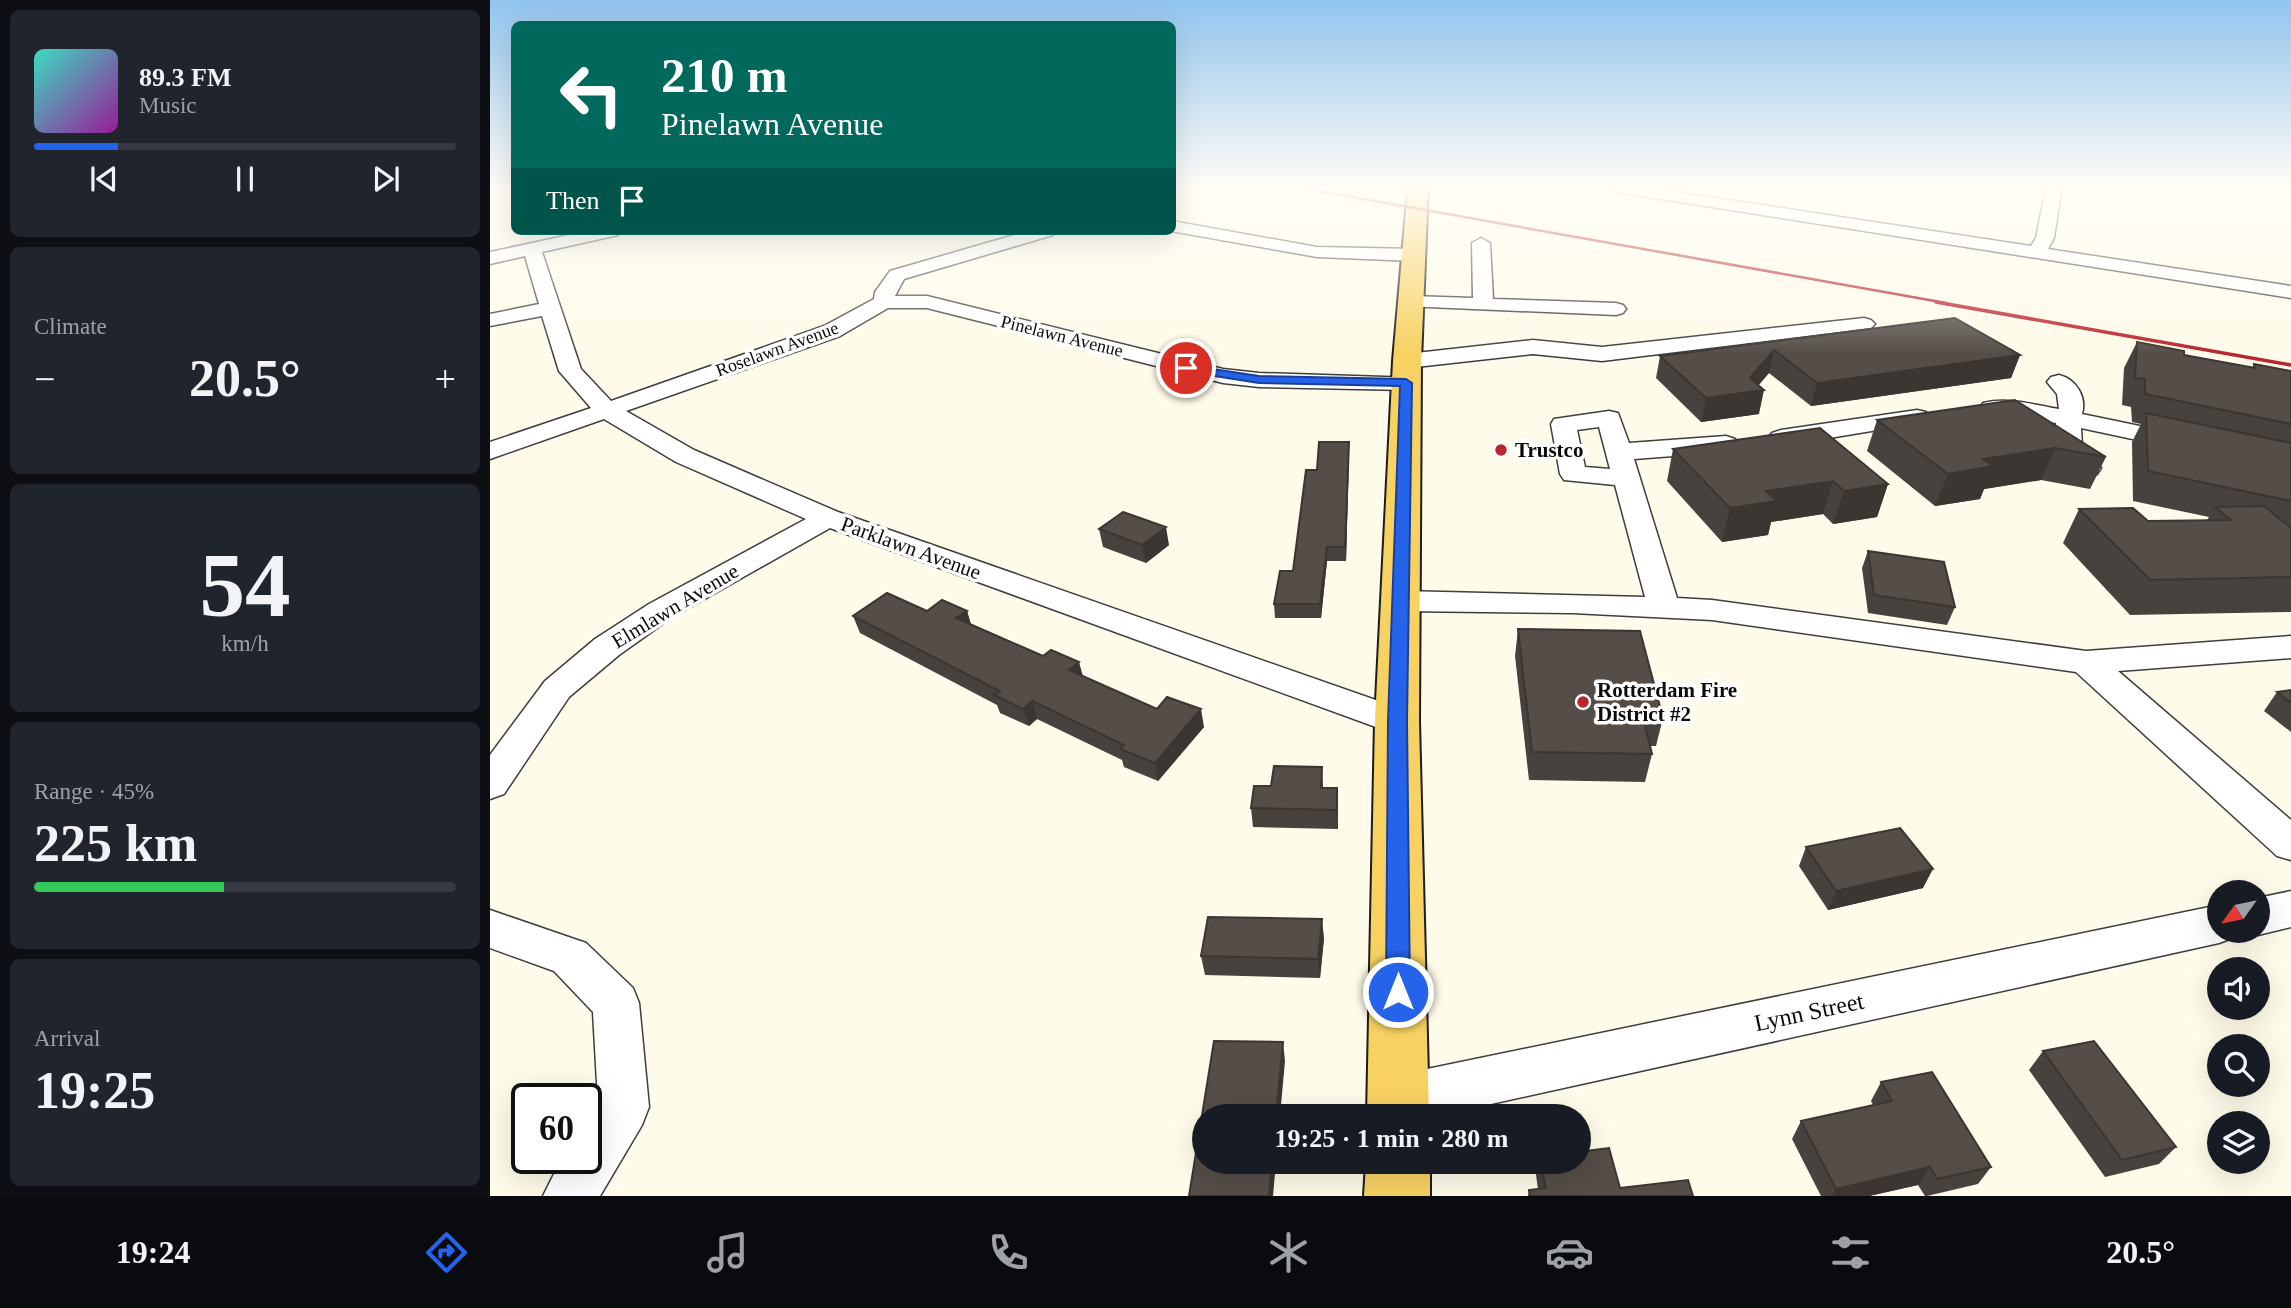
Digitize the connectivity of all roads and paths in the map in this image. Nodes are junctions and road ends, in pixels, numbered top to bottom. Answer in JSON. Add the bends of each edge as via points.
{"nodes":[{"id":1,"x":559,"y":243,"type":"edge"},
{"id":2,"x":1006,"y":243,"type":"edge"},
{"id":3,"x":1266,"y":243,"type":"edge"},
{"id":4,"x":1415,"y":243,"type":"edge"},
{"id":5,"x":1481,"y":243,"type":"dead end"},
{"id":6,"x":1983,"y":243,"type":"edge"},
{"id":7,"x":2042,"y":243,"type":"edge"},
{"id":8,"x":532,"y":249,"type":"junction"},
{"id":9,"x":2037,"y":251,"type":"junction"},
{"id":10,"x":1414,"y":255,"type":"junction"},
{"id":11,"x":490,"y":258,"type":"edge"},
{"id":12,"x":2291,"y":292,"type":"edge"},
{"id":13,"x":884,"y":302,"type":"junction"},
{"id":14,"x":1411,"y":302,"type":"junction"},
{"id":15,"x":1483,"y":305,"type":"junction"},
{"id":16,"x":551,"y":308,"type":"junction"},
{"id":17,"x":1616,"y":309,"type":"dead end"},
{"id":18,"x":490,"y":320,"type":"edge"},
{"id":19,"x":1864,"y":324,"type":"dead end"},
{"id":20,"x":1407,"y":372,"type":"junction"},
{"id":21,"x":2059,"y":382,"type":"dead end"},
{"id":22,"x":606,"y":410,"type":"junction"},
{"id":23,"x":1963,"y":410,"type":"edge"},
{"id":24,"x":1935,"y":414,"type":"edge"},
{"id":25,"x":2068,"y":418,"type":"junction"},
{"id":26,"x":1811,"y":433,"type":"junction"},
{"id":27,"x":2199,"y":446,"type":"edge"},
{"id":28,"x":490,"y":451,"type":"edge"},
{"id":29,"x":1839,"y":458,"type":"edge"},
{"id":30,"x":2088,"y":468,"type":"edge"},
{"id":31,"x":828,"y":518,"type":"junction"},
{"id":32,"x":1401,"y":601,"type":"junction"},
{"id":33,"x":1664,"y":608,"type":"junction"},
{"id":34,"x":2291,"y":647,"type":"edge"},
{"id":35,"x":2086,"y":662,"type":"junction"},
{"id":36,"x":1398,"y":721,"type":"junction"},
{"id":37,"x":490,"y":784,"type":"edge"},
{"id":38,"x":2291,"y":844,"type":"edge"},
{"id":39,"x":2291,"y":909,"type":"edge"},
{"id":40,"x":2270,"y":913,"type":"edge"},
{"id":41,"x":2207,"y":927,"type":"edge"},
{"id":42,"x":490,"y":929,"type":"edge"},
{"id":43,"x":1398,"y":1104,"type":"edge"},
{"id":44,"x":1416,"y":1104,"type":"edge"},
{"id":45,"x":1398,"y":1174,"type":"edge"},
{"id":46,"x":570,"y":1196,"type":"edge"},
{"id":47,"x":1397,"y":1196,"type":"edge"}],
"edges":[{"from":1,"to":8,"type":"street"},
{"from":2,"to":13,"type":"street","name":"Roselawn Avenue","via":[[897,275]]},
{"from":3,"to":10,"type":"street","via":[[1317,252]]},
{"from":4,"to":10,"type":"main road"},
{"from":5,"to":15,"type":"street"},
{"from":6,"to":9,"type":"street"},
{"from":7,"to":9,"type":"street"},
{"from":8,"to":11,"type":"street"},
{"from":8,"to":16,"type":"street","name":"Parklawn Avenue"},
{"from":9,"to":12,"type":"street"},
{"from":10,"to":14,"type":"main road"},
{"from":13,"to":20,"type":"street","name":"Pinelawn Avenue","via":[[928,302],[1223,376],[1259,380]]},
{"from":13,"to":22,"type":"street","name":"Roselawn Avenue","via":[[832,331]]},
{"from":14,"to":15,"type":"street"},
{"from":14,"to":20,"type":"main road"},
{"from":15,"to":17,"type":"street"},
{"from":16,"to":18,"type":"street"},
{"from":16,"to":22,"type":"street","name":"Parklawn Avenue","via":[[570,371]]},
{"from":19,"to":20,"type":"street","name":"Pinelawn Avenue","via":[[1602,354],[1532,347]]},
{"from":20,"to":32,"type":"main road"},
{"from":21,"to":25,"type":"street","via":[[2069,391],[2073,409]]},
{"from":22,"to":28,"type":"street","name":"Roselawn Avenue"},
{"from":22,"to":31,"type":"street","name":"Parklawn Avenue","via":[[685,456]]},
{"from":23,"to":25,"type":"street","via":[[2010,408]]},
{"from":24,"to":26,"type":"street"},
{"from":25,"to":27,"type":"street"},
{"from":25,"to":30,"type":"street","via":[[2069,447]]},
{"from":26,"to":29,"type":"street"},
{"from":26,"to":33,"type":"street","via":[[1623,465]]},
{"from":31,"to":36,"type":"street","name":"Parklawn Avenue"},
{"from":31,"to":37,"type":"street","name":"Elmlawn Avenue","via":[[660,611],[607,647],[557,689]]},
{"from":32,"to":33,"type":"street"},
{"from":32,"to":36,"type":"main road"},
{"from":33,"to":35,"type":"street","via":[[1713,610]]},
{"from":34,"to":35,"type":"street"},
{"from":35,"to":38,"type":"street"},
{"from":36,"to":43,"type":"main road"},
{"from":39,"to":40,"type":"street"},
{"from":41,"to":44,"type":"street","name":"Lynn Street"},
{"from":42,"to":46,"type":"street","via":[[570,957],[616,1003],[624,1107]]},
{"from":45,"to":47,"type":"main road"}]}
